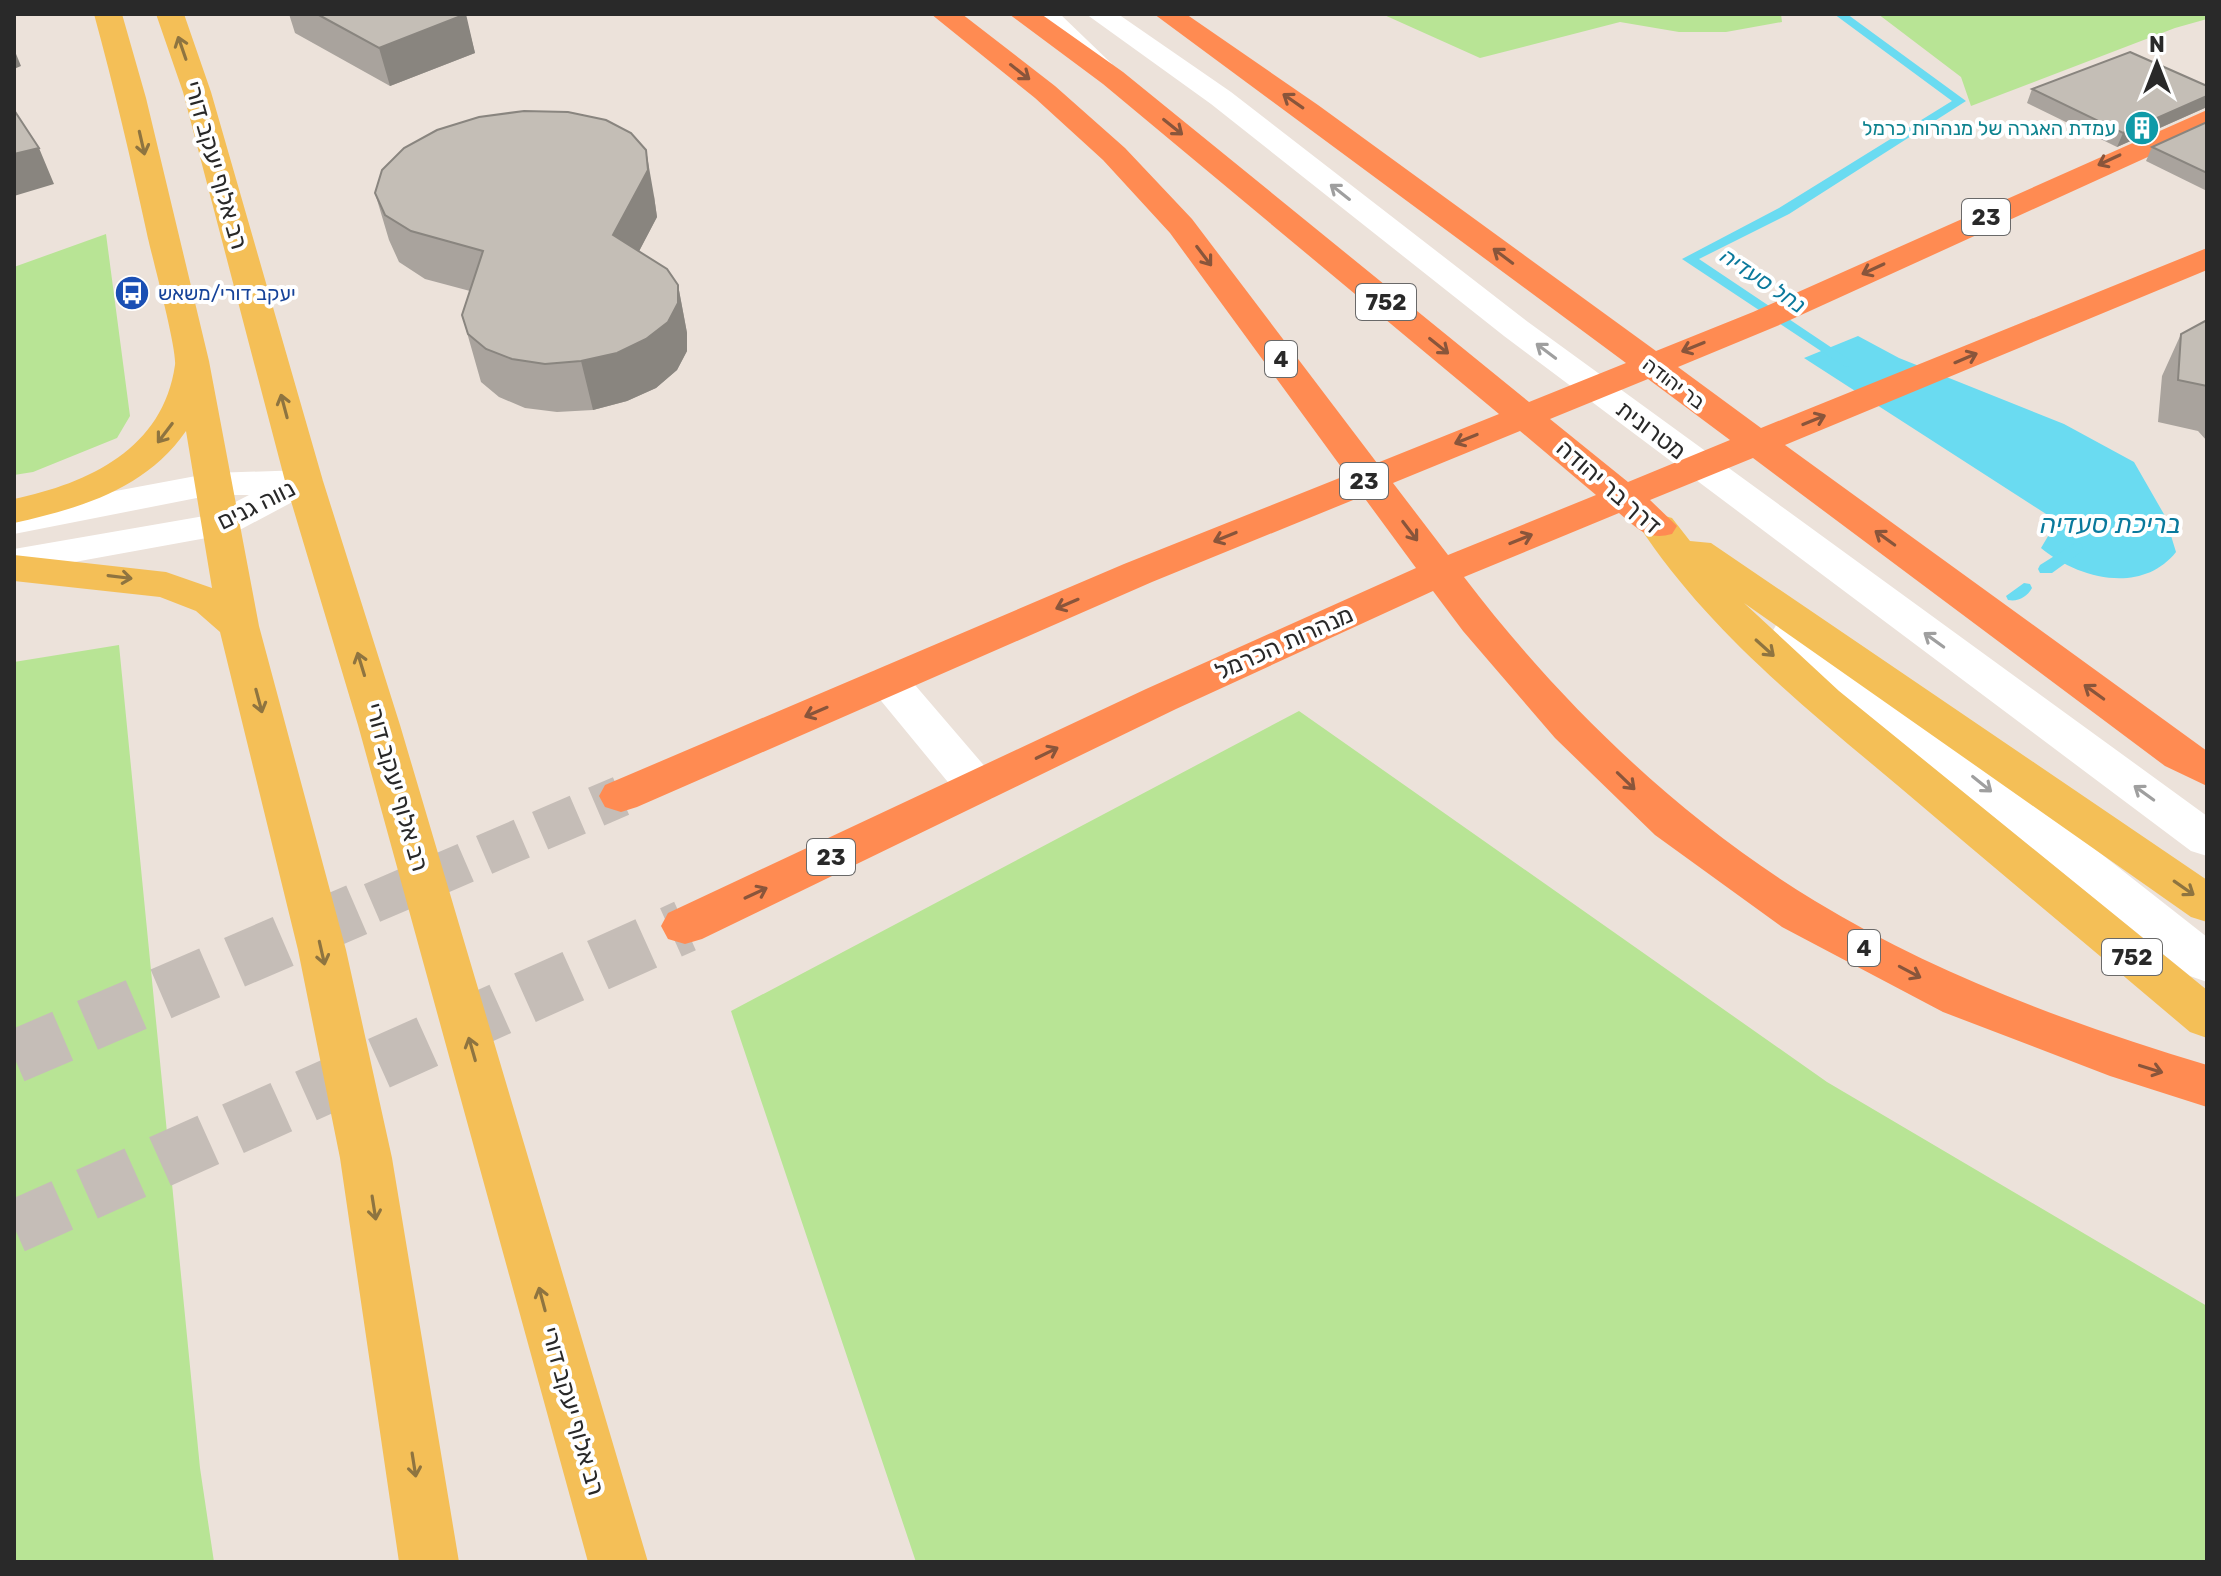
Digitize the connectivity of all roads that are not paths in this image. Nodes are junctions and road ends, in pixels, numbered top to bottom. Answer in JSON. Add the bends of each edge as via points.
{"nodes":[{"id":1,"x":108,"y":14,"type":"edge"},
{"id":2,"x":170,"y":14,"type":"edge"},
{"id":3,"x":945,"y":14,"type":"edge"},
{"id":4,"x":1023,"y":14,"type":"edge"},
{"id":5,"x":1044,"y":14,"type":"edge"},
{"id":6,"x":1100,"y":14,"type":"edge"},
{"id":7,"x":1168,"y":14,"type":"edge"},
{"id":8,"x":1113,"y":78,"type":"junction"},
{"id":9,"x":2207,"y":119,"type":"edge"},
{"id":10,"x":2207,"y":258,"type":"edge"},
{"id":11,"x":192,"y":361,"type":"junction"},
{"id":12,"x":304,"y":481,"type":"junction"},
{"id":13,"x":212,"y":484,"type":"junction"},
{"id":14,"x":14,"y":511,"type":"edge"},
{"id":15,"x":14,"y":522,"type":"edge"},
{"id":16,"x":220,"y":525,"type":"junction"},
{"id":17,"x":1658,"y":526,"type":"junction"},
{"id":18,"x":14,"y":561,"type":"edge"},
{"id":19,"x":14,"y":568,"type":"edge"},
{"id":20,"x":239,"y":626,"type":"junction"},
{"id":21,"x":888,"y":681,"type":"junction"},
{"id":22,"x":2198,"y":767,"type":"edge"},
{"id":23,"x":977,"y":787,"type":"junction"},
{"id":24,"x":621,"y":796,"type":"tunnel mouth"},
{"id":25,"x":2207,"y":839,"type":"edge"},
{"id":26,"x":2207,"y":904,"type":"edge"},
{"id":27,"x":685,"y":926,"type":"tunnel mouth"},
{"id":28,"x":2207,"y":963,"type":"edge"},
{"id":29,"x":2207,"y":1018,"type":"edge"},
{"id":30,"x":2207,"y":1086,"type":"edge"},
{"id":31,"x":429,"y":1562,"type":"edge"},
{"id":32,"x":618,"y":1562,"type":"edge"}],
"edges":[{"from":1,"to":11,"type":"main road","one_way":true},
{"from":12,"to":2,"type":"main road","name":"רב אלוף יעקב דורי","one_way":true,"via":[[197,92]]},
{"from":3,"to":30,"type":"highway","number":"4","one_way":true,"via":[[1045,92],[1114,154],[1181,226],[1477,622],[1570,727],[1671,823],[1799,914],[1960,998]]},
{"from":4,"to":8,"type":"highway","name":"דרך בר יהודה"},
{"from":5,"to":8,"type":"street"},
{"from":25,"to":6,"type":"street","name":"מטרונית","one_way":true,"via":[[1820,557],[1221,98]]},
{"from":22,"to":7,"type":"highway","name":"בר יהודה","one_way":true,"via":[[1308,111]]},
{"from":8,"to":17,"type":"highway","name":"דרך בר יהודה","number":"752","one_way":true},
{"from":9,"to":21,"type":"highway","number":"23","one_way":true,"via":[[1765,319],[1138,573]]},
{"from":23,"to":10,"type":"highway","name":"מנהרות הכרמל","number":"23","one_way":true,"via":[[1449,569]]},
{"from":11,"to":13,"type":"main road"},
{"from":11,"to":14,"type":"main road","one_way":true,"via":[[169,429],[142,458],[89,488]]},
{"from":12,"to":13,"type":"street","name":"נווה גנים"},
{"from":12,"to":16,"type":"street","name":"נווה גנים"},
{"from":32,"to":12,"type":"main road","name":"רב אלוף יעקב דורי","one_way":true},
{"from":13,"to":15,"type":"street","name":"נווה גנים"},
{"from":13,"to":16,"type":"main road"},
{"from":16,"to":18,"type":"street","name":"נווה גנים"},
{"from":16,"to":20,"type":"main road"},
{"from":17,"to":26,"type":"main road","one_way":true},
{"from":17,"to":28,"type":"street","one_way":true},
{"from":17,"to":29,"type":"main road","name":"דרך בר יהודה","number":"752","one_way":true,"via":[[1702,583],[1812,691]]},
{"from":19,"to":20,"type":"main road","one_way":true,"via":[[166,585],[210,602]]},
{"from":20,"to":31,"type":"main road","one_way":true,"via":[[322,950],[366,1158]]},
{"from":21,"to":23,"type":"street"},
{"from":21,"to":24,"type":"highway","number":"23","one_way":true},
{"from":27,"to":23,"type":"highway","name":"מנהרות הכרמל","number":"23","one_way":true}]}
